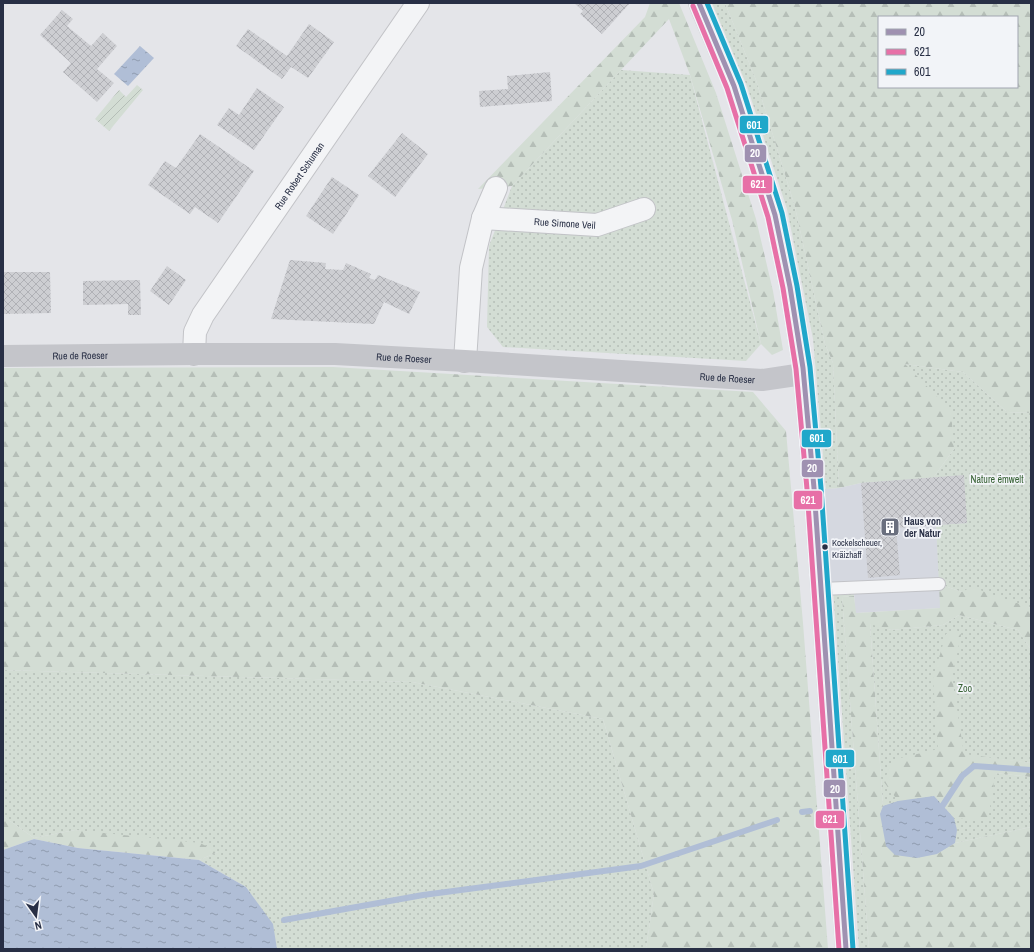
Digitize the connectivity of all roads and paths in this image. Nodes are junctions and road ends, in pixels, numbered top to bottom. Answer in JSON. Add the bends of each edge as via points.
{"nodes":[{"id":1,"x":418,"y":3,"type":"edge"},
{"id":2,"x":699,"y":3,"type":"edge"},
{"id":3,"x":496,"y":188,"type":"dead end"},
{"id":4,"x":644,"y":209,"type":"dead end"},
{"id":5,"x":483,"y":218,"type":"junction"},
{"id":6,"x":194,"y":354,"type":"junction"},
{"id":7,"x":3,"y":356,"type":"edge"},
{"id":8,"x":465,"y":361,"type":"junction"},
{"id":9,"x":804,"y":374,"type":"junction"},
{"id":10,"x":939,"y":584,"type":"dead end"},
{"id":11,"x":821,"y":589,"type":"junction"},
{"id":12,"x":846,"y":949,"type":"edge"}],
"edges":[{"from":1,"to":6,"type":"street","name":"Rue Robert Schuman","via":[[203,315],[195,332]]},
{"from":2,"to":9,"type":"main road","via":[[734,86],[775,215]]},
{"from":3,"to":5,"type":"street"},
{"from":4,"to":5,"type":"street","name":"Rue Simone Veil","via":[[597,225]]},
{"from":5,"to":8,"type":"street","via":[[470,268]]},
{"from":6,"to":7,"type":"main road","name":"Rue de Roeser"},
{"from":6,"to":8,"type":"main road","name":"Rue de Roeser","via":[[335,354]]},
{"from":8,"to":9,"type":"main road","name":"Rue de Roeser","via":[[762,380]]},
{"from":9,"to":11,"type":"main road"},
{"from":10,"to":11,"type":"lane"},
{"from":11,"to":12,"type":"main road"}]}
